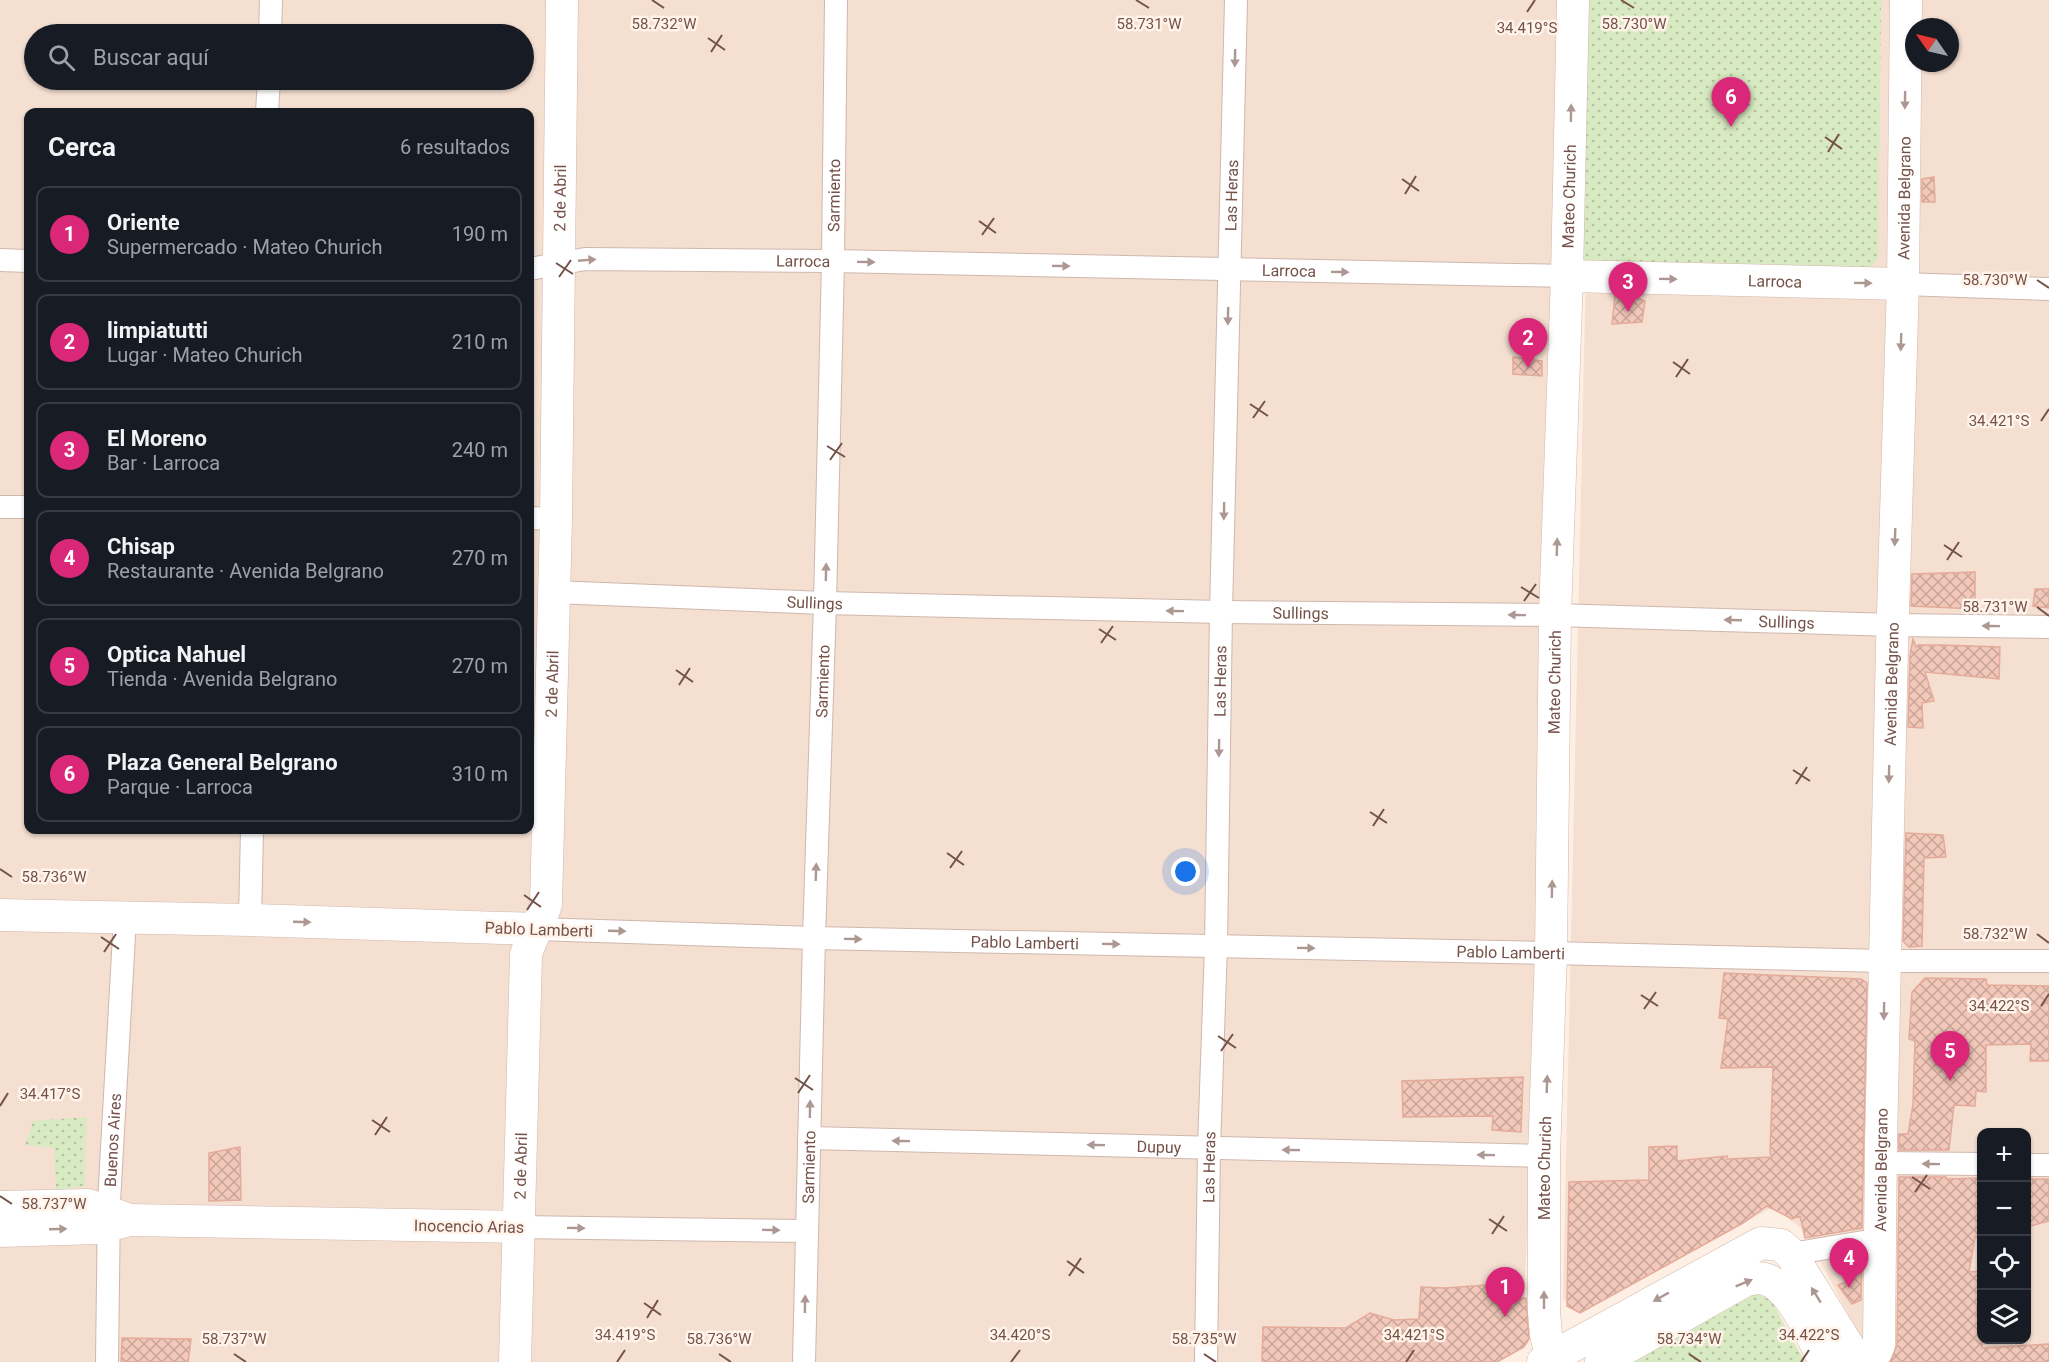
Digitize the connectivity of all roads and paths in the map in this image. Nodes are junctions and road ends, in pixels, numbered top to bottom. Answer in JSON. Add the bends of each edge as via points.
{"nodes":[{"id":1,"x":271,"y":0,"type":"edge"},
{"id":2,"x":562,"y":0,"type":"edge"},
{"id":3,"x":836,"y":0,"type":"edge"},
{"id":4,"x":1236,"y":0,"type":"edge"},
{"id":5,"x":1573,"y":0,"type":"edge"},
{"id":6,"x":1906,"y":0,"type":"edge"},
{"id":7,"x":270,"y":24,"type":"edge"},
{"id":8,"x":268,"y":90,"type":"edge"},
{"id":9,"x":267,"y":108,"type":"edge"},
{"id":10,"x":0,"y":260,"type":"edge"},
{"id":11,"x":24,"y":261,"type":"edge"},
{"id":12,"x":833,"y":261,"type":"junction"},
{"id":13,"x":544,"y":267,"type":"edge"},
{"id":14,"x":1230,"y":270,"type":"junction"},
{"id":15,"x":1568,"y":276,"type":"junction"},
{"id":16,"x":1903,"y":284,"type":"junction"},
{"id":17,"x":2049,"y":289,"type":"edge"},
{"id":18,"x":0,"y":507,"type":"edge"},
{"id":19,"x":24,"y":507,"type":"edge"},
{"id":20,"x":543,"y":519,"type":"edge"},
{"id":21,"x":554,"y":592,"type":"junction"},
{"id":22,"x":825,"y":603,"type":"junction"},
{"id":23,"x":1221,"y":612,"type":"junction"},
{"id":24,"x":1555,"y":615,"type":"junction"},
{"id":25,"x":1893,"y":625,"type":"junction"},
{"id":26,"x":2049,"y":627,"type":"edge"},
{"id":27,"x":252,"y":834,"type":"edge"},
{"id":28,"x":0,"y":915,"type":"edge"},
{"id":29,"x":125,"y":918,"type":"junction"},
{"id":30,"x":247,"y":920,"type":"junction"},
{"id":31,"x":537,"y":928,"type":"junction"},
{"id":32,"x":814,"y":938,"type":"junction"},
{"id":33,"x":1216,"y":946,"type":"junction"},
{"id":34,"x":1551,"y":953,"type":"junction"},
{"id":35,"x":1885,"y":961,"type":"junction"},
{"id":36,"x":2049,"y":961,"type":"edge"},
{"id":37,"x":809,"y":1138,"type":"junction"},
{"id":38,"x":1209,"y":1148,"type":"junction"},
{"id":39,"x":1544,"y":1156,"type":"junction"},
{"id":40,"x":1880,"y":1163,"type":"junction"},
{"id":41,"x":1977,"y":1164,"type":"edge"},
{"id":42,"x":2031,"y":1165,"type":"edge"},
{"id":43,"x":2049,"y":1165,"type":"edge"},
{"id":44,"x":0,"y":1207,"type":"edge"},
{"id":45,"x":116,"y":1219,"type":"junction"},
{"id":46,"x":518,"y":1227,"type":"junction"},
{"id":47,"x":0,"y":1231,"type":"edge"},
{"id":48,"x":807,"y":1231,"type":"junction"},
{"id":49,"x":1881,"y":1239,"type":"junction"},
{"id":50,"x":1791,"y":1254,"type":"junction"},
{"id":51,"x":1549,"y":1361,"type":"edge"},
{"id":52,"x":107,"y":1362,"type":"edge"},
{"id":53,"x":515,"y":1362,"type":"edge"},
{"id":54,"x":804,"y":1362,"type":"edge"},
{"id":55,"x":1206,"y":1362,"type":"edge"},
{"id":56,"x":1601,"y":1362,"type":"edge"},
{"id":57,"x":1825,"y":1362,"type":"edge"},
{"id":58,"x":1860,"y":1362,"type":"edge"}],
"edges":[{"from":1,"to":7,"type":"street"},
{"from":2,"to":13,"type":"street","name":"2 de Abril"},
{"from":3,"to":12,"type":"street","name":"Sarmiento"},
{"from":4,"to":14,"type":"street","name":"Las Heras","one_way":true},
{"from":15,"to":5,"type":"street","name":"Mateo Churich","one_way":true},
{"from":6,"to":16,"type":"street","name":"Avenida Belgrano","one_way":true},
{"from":8,"to":9,"type":"street"},
{"from":10,"to":11,"type":"street"},
{"from":13,"to":12,"type":"street","name":"Larroca","one_way":true,"via":[[585,259]]},
{"from":12,"to":14,"type":"street","name":"Larroca","one_way":true},
{"from":22,"to":12,"type":"street","name":"Sarmiento","one_way":true},
{"from":13,"to":20,"type":"street","name":"2 de Abril"},
{"from":14,"to":15,"type":"street","name":"Larroca","one_way":true},
{"from":14,"to":23,"type":"street","name":"Las Heras","one_way":true},
{"from":15,"to":16,"type":"street","name":"Larroca","one_way":true},
{"from":24,"to":15,"type":"street","name":"Mateo Churich","one_way":true},
{"from":16,"to":17,"type":"street","name":"Larroca"},
{"from":16,"to":25,"type":"street","name":"Avenida Belgrano","one_way":true},
{"from":18,"to":19,"type":"street"},
{"from":20,"to":21,"type":"street","name":"2 de Abril"},
{"from":21,"to":22,"type":"street","name":"Sullings"},
{"from":21,"to":31,"type":"street","name":"2 de Abril","via":[[546,904]]},
{"from":23,"to":22,"type":"street","name":"Sullings","one_way":true},
{"from":32,"to":22,"type":"street","name":"Sarmiento","one_way":true},
{"from":24,"to":23,"type":"street","name":"Sullings","one_way":true},
{"from":23,"to":33,"type":"street","name":"Las Heras","one_way":true},
{"from":25,"to":24,"type":"street","name":"Sullings","one_way":true},
{"from":34,"to":24,"type":"street","name":"Mateo Churich","one_way":true},
{"from":26,"to":25,"type":"street","name":"Sullings","one_way":true},
{"from":25,"to":35,"type":"street","name":"Avenida Belgrano","one_way":true},
{"from":27,"to":30,"type":"street"},
{"from":28,"to":29,"type":"street","name":"Pablo Lamberti"},
{"from":29,"to":30,"type":"street","name":"Pablo Lamberti"},
{"from":29,"to":45,"type":"street","name":"Buenos Aires"},
{"from":30,"to":31,"type":"street","name":"Pablo Lamberti","one_way":true},
{"from":31,"to":32,"type":"street","name":"Pablo Lamberti","one_way":true},
{"from":31,"to":46,"type":"street","name":"2 de Abril","via":[[526,955]]},
{"from":32,"to":33,"type":"street","name":"Pablo Lamberti","one_way":true},
{"from":37,"to":32,"type":"street","name":"Sarmiento","one_way":true},
{"from":33,"to":34,"type":"street","name":"Pablo Lamberti","one_way":true},
{"from":33,"to":38,"type":"street","name":"Las Heras"},
{"from":34,"to":35,"type":"street","name":"Pablo Lamberti"},
{"from":39,"to":34,"type":"street","name":"Mateo Churich","one_way":true},
{"from":35,"to":36,"type":"street","name":"Pablo Lamberti"},
{"from":35,"to":40,"type":"street","name":"Avenida Belgrano","one_way":true},
{"from":38,"to":37,"type":"street","name":"Dupuy","one_way":true},
{"from":37,"to":48,"type":"street","name":"Sarmiento"},
{"from":39,"to":38,"type":"street","name":"Dupuy","one_way":true},
{"from":38,"to":55,"type":"street","name":"Las Heras"},
{"from":51,"to":39,"type":"street","name":"Mateo Churich","one_way":true,"via":[[1544,1312]]},
{"from":41,"to":40,"type":"street","one_way":true},
{"from":40,"to":49,"type":"street","name":"Avenida Belgrano"},
{"from":42,"to":43,"type":"street"},
{"from":44,"to":45,"type":"street","name":"Inocencio Arias","via":[[88,1205]]},
{"from":45,"to":46,"type":"street","name":"Inocencio Arias"},
{"from":47,"to":45,"type":"street","name":"Inocencio Arias","one_way":true,"via":[[87,1228]]},
{"from":45,"to":52,"type":"street","name":"Buenos Aires"},
{"from":46,"to":48,"type":"street","name":"Inocencio Arias","one_way":true},
{"from":46,"to":53,"type":"street","name":"2 de Abril"},
{"from":54,"to":48,"type":"street","name":"Sarmiento","one_way":true},
{"from":49,"to":50,"type":"street"},
{"from":49,"to":58,"type":"street","name":"Avenida Belgrano","via":[[1879,1345],[1876,1352]]},
{"from":50,"to":51,"type":"street","one_way":true,"via":[[1781,1245],[1771,1243],[1748,1248]]},
{"from":58,"to":50,"type":"street","one_way":true},
{"from":56,"to":57,"type":"street","one_way":true,"via":[[1744,1281],[1758,1278],[1779,1286],[1790,1298]]}]}
